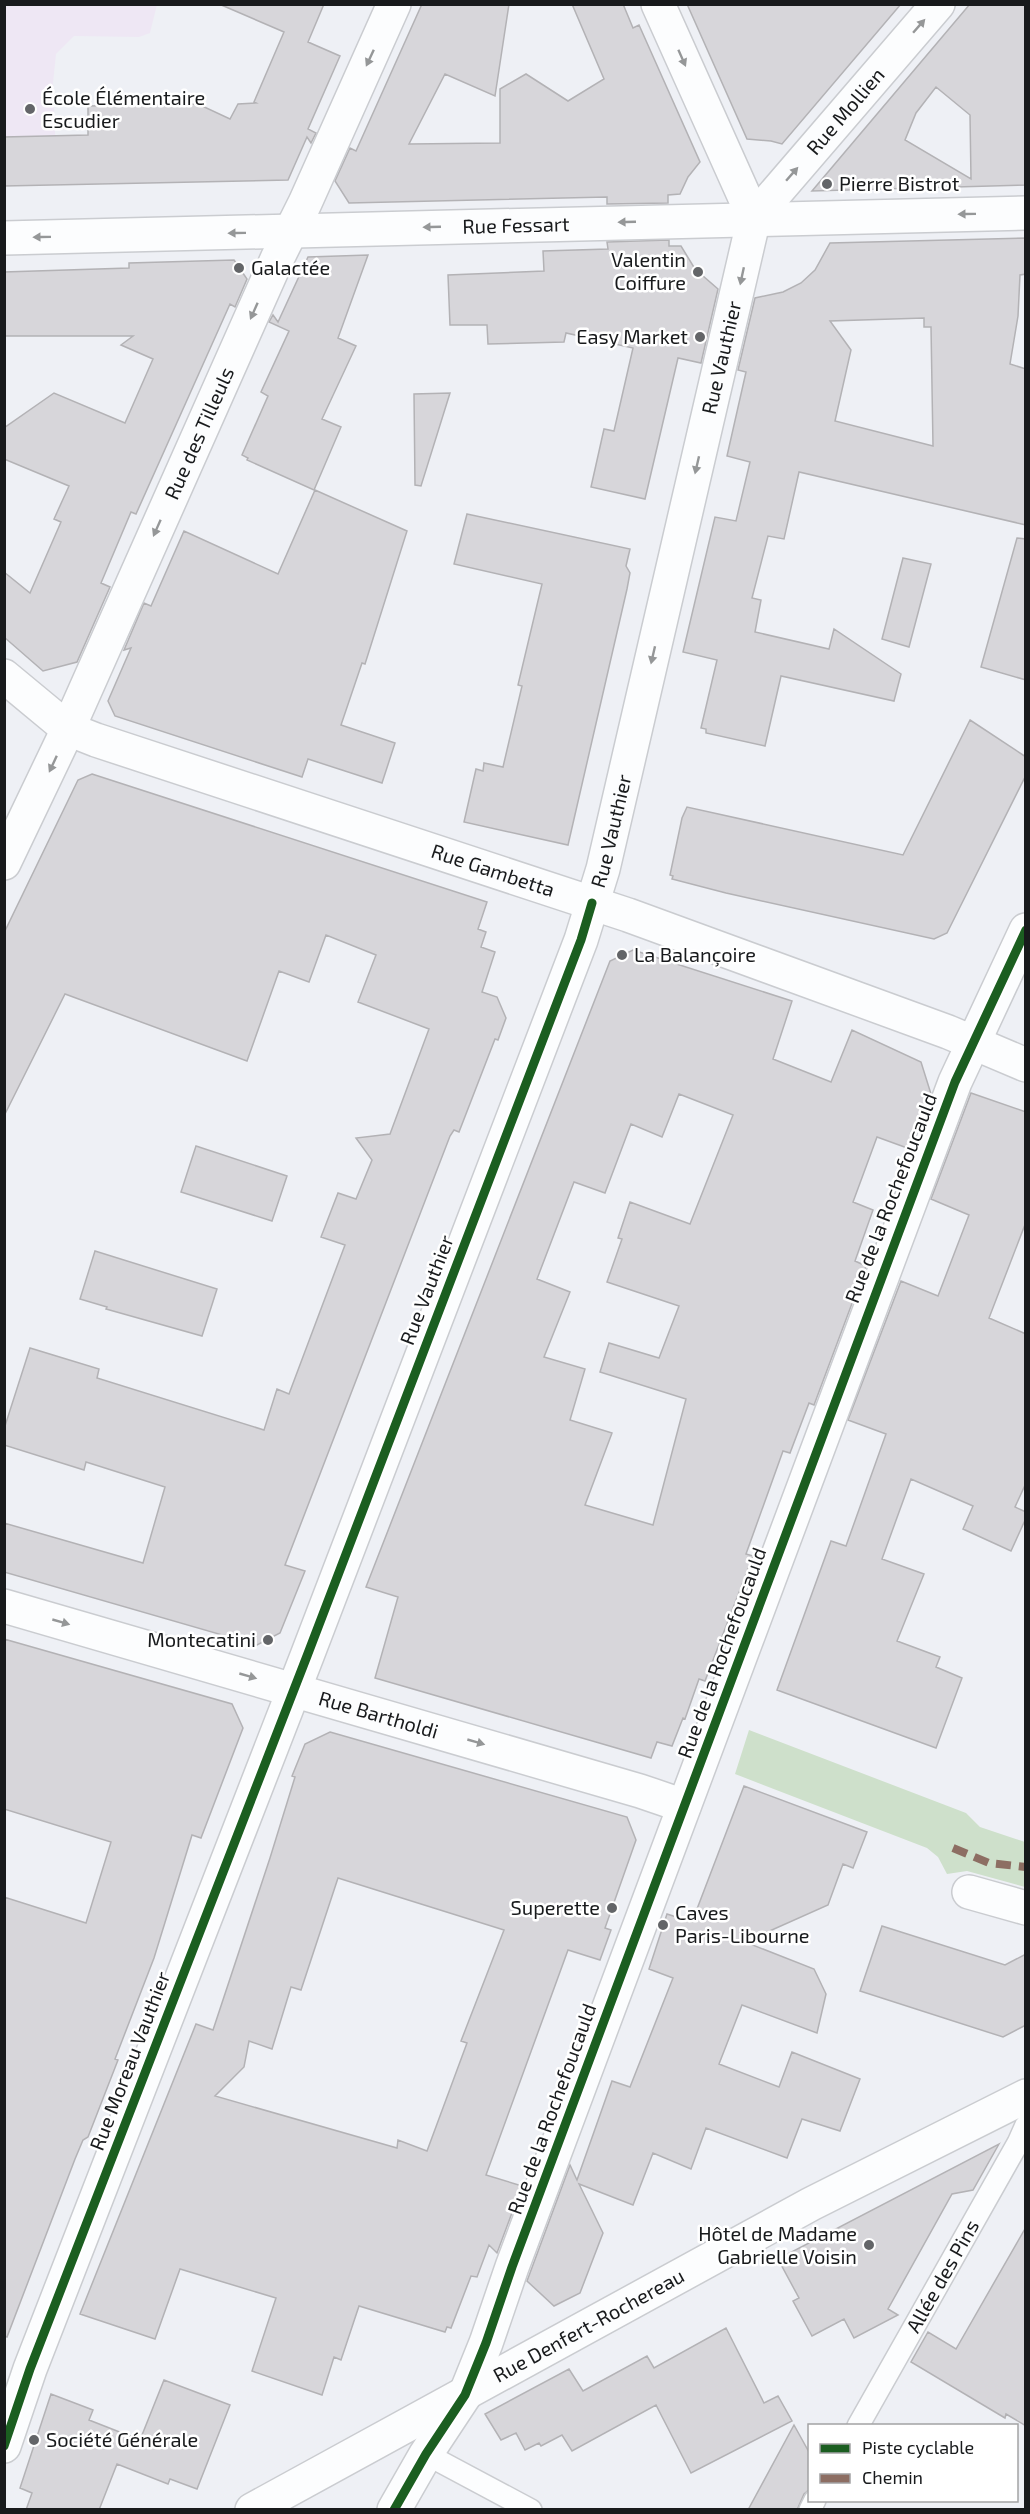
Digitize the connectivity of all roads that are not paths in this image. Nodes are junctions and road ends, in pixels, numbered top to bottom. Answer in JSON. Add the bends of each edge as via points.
{"nodes":[{"id":1,"x":394,"y":4,"type":"edge"},
{"id":2,"x":658,"y":4,"type":"edge"},
{"id":3,"x":938,"y":4,"type":"edge"},
{"id":4,"x":1026,"y":213,"type":"edge"},
{"id":5,"x":754,"y":218,"type":"junction"},
{"id":6,"x":290,"y":231,"type":"junction"},
{"id":7,"x":4,"y":238,"type":"edge"},
{"id":8,"x":4,"y":676,"type":"edge"},
{"id":9,"x":69,"y":729,"type":"junction"},
{"id":10,"x":4,"y":863,"type":"edge"},
{"id":11,"x":592,"y":903,"type":"junction"},
{"id":12,"x":1026,"y":930,"type":"edge"},
{"id":13,"x":973,"y":1042,"type":"junction"},
{"id":14,"x":1026,"y":1065,"type":"edge"},
{"id":15,"x":4,"y":1606,"type":"edge"},
{"id":16,"x":294,"y":1690,"type":"junction"},
{"id":17,"x":684,"y":1806,"type":"junction"},
{"id":18,"x":969,"y":1892,"type":"dead end"},
{"id":19,"x":1026,"y":1908,"type":"edge"},
{"id":20,"x":1026,"y":2096,"type":"edge"},
{"id":21,"x":1026,"y":2125,"type":"edge"},
{"id":22,"x":17,"y":2371,"type":"edge"},
{"id":23,"x":465,"y":2395,"type":"junction"},
{"id":24,"x":859,"y":2424,"type":"edge"},
{"id":25,"x":4,"y":2446,"type":"edge"},
{"id":26,"x":426,"y":2454,"type":"junction"},
{"id":27,"x":252,"y":2510,"type":"edge"},
{"id":28,"x":394,"y":2510,"type":"edge"},
{"id":29,"x":531,"y":2510,"type":"edge"}],
"edges":[{"from":1,"to":6,"type":"street","name":"Rue des Tilleuls","one_way":true},
{"from":2,"to":5,"type":"street","one_way":true},
{"from":5,"to":3,"type":"street","name":"Rue Mollien","one_way":true},
{"from":4,"to":5,"type":"street","name":"Rue Fessart","one_way":true},
{"from":5,"to":6,"type":"street","name":"Rue Fessart","one_way":true},
{"from":5,"to":11,"type":"street","name":"Rue Vauthier","one_way":true},
{"from":6,"to":7,"type":"street","name":"Rue Fessart","one_way":true},
{"from":6,"to":9,"type":"street","name":"Rue des Tilleuls","one_way":true},
{"from":8,"to":9,"type":"street","name":"Rue Gambetta"},
{"from":9,"to":10,"type":"street","name":"Rue des Tilleuls","one_way":true},
{"from":9,"to":11,"type":"street","name":"Rue Gambetta"},
{"from":11,"to":13,"type":"street","name":"Rue Gambetta"},
{"from":11,"to":16,"type":"street","name":"Rue Vauthier"},
{"from":12,"to":13,"type":"street","name":"Rue de la Rochefoucauld"},
{"from":13,"to":14,"type":"street","name":"Rue Gambetta"},
{"from":13,"to":17,"type":"street","name":"Rue de la Rochefoucauld","via":[[954,1082]]},
{"from":15,"to":16,"type":"street","name":"Rue Bartholdi","one_way":true},
{"from":16,"to":17,"type":"street","name":"Rue Bartholdi","one_way":true},
{"from":16,"to":22,"type":"street","name":"Rue Moreau Vauthier"},
{"from":17,"to":23,"type":"street","name":"Rue de la Rochefoucauld"},
{"from":18,"to":19,"type":"street"},
{"from":20,"to":23,"type":"street","name":"Rue Denfert-Rochereau","via":[[811,2204]]},
{"from":21,"to":24,"type":"lane","name":"Allée des Pins"},
{"from":22,"to":25,"type":"street","name":"Rue Moreau Vauthier"},
{"from":23,"to":26,"type":"street","name":"Rue de la Rochefoucauld"},
{"from":23,"to":27,"type":"street","name":"Rue Denfert-Rochereau"},
{"from":26,"to":28,"type":"street","name":"Rue de la Rochefoucauld"},
{"from":26,"to":29,"type":"lane"}]}
